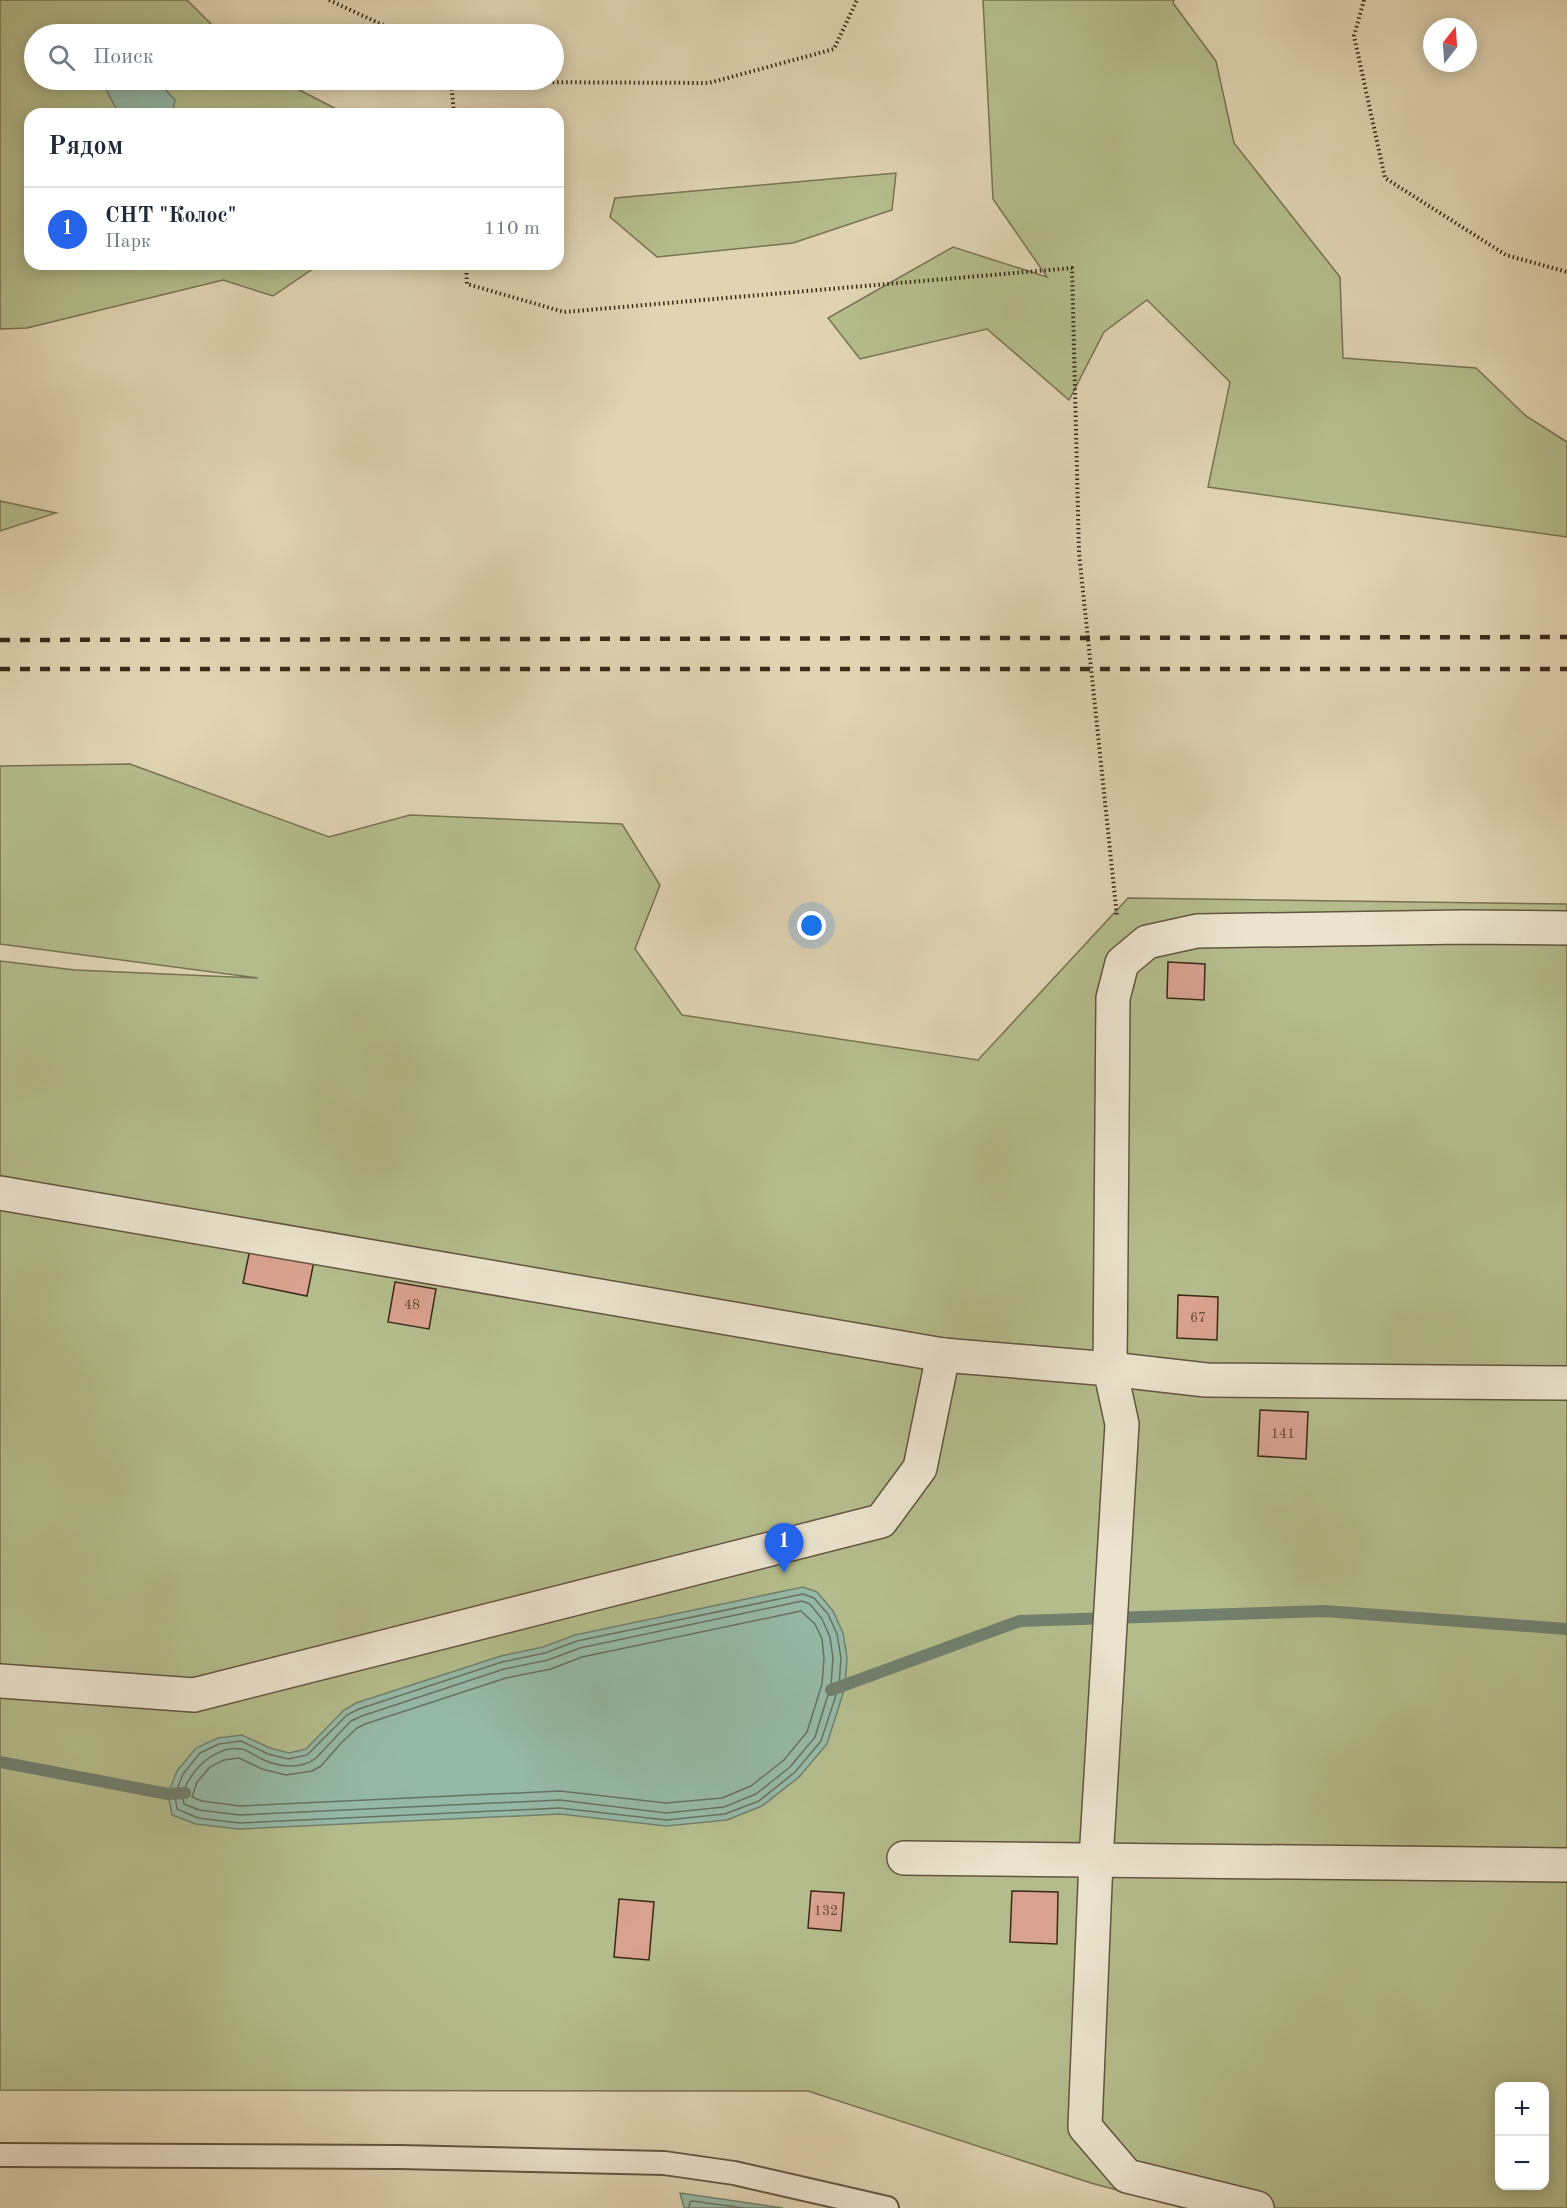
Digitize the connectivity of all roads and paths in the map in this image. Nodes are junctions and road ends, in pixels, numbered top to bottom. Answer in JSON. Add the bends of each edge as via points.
{"nodes":[{"id":1,"x":328,"y":0,"type":"edge"},
{"id":2,"x":857,"y":0,"type":"edge"},
{"id":3,"x":1364,"y":0,"type":"edge"},
{"id":4,"x":380,"y":24,"type":"edge"},
{"id":5,"x":564,"y":82,"type":"edge"},
{"id":6,"x":452,"y":90,"type":"edge"},
{"id":7,"x":453,"y":108,"type":"edge"},
{"id":8,"x":466,"y":270,"type":"edge"},
{"id":9,"x":1567,"y":272,"type":"edge"},
{"id":10,"x":1567,"y":928,"type":"edge"},
{"id":11,"x":1122,"y":963,"type":"junction"},
{"id":12,"x":0,"y":1193,"type":"edge"},
{"id":13,"x":943,"y":1355,"type":"junction"},
{"id":14,"x":1110,"y":1369,"type":"junction"},
{"id":15,"x":1567,"y":1383,"type":"edge"},
{"id":16,"x":0,"y":1681,"type":"edge"},
{"id":17,"x":904,"y":1858,"type":"dead end"},
{"id":18,"x":1096,"y":1860,"type":"junction"},
{"id":19,"x":1567,"y":1865,"type":"edge"},
{"id":20,"x":0,"y":2155,"type":"edge"},
{"id":21,"x":887,"y":2208,"type":"edge"},
{"id":22,"x":1257,"y":2208,"type":"edge"}],
"edges":[{"from":1,"to":4,"type":"path"},
{"from":2,"to":5,"type":"path","via":[[834,49],[709,83]]},
{"from":3,"to":9,"type":"path","via":[[1354,36],[1385,178],[1506,255]]},
{"from":6,"to":7,"type":"path"},
{"from":8,"to":11,"type":"path","via":[[467,284],[564,312],[1072,268],[1079,554]]},
{"from":10,"to":11,"type":"street","via":[[1197,931],[1147,942]]},
{"from":11,"to":14,"type":"street","via":[[1113,998]]},
{"from":12,"to":13,"type":"street"},
{"from":13,"to":14,"type":"street"},
{"from":13,"to":16,"type":"street","via":[[920,1468],[880,1521],[194,1695]]},
{"from":14,"to":15,"type":"street","via":[[1206,1380]]},
{"from":14,"to":18,"type":"street","via":[[1122,1424]]},
{"from":17,"to":18,"type":"street"},
{"from":18,"to":19,"type":"street"},
{"from":18,"to":22,"type":"street","via":[[1085,2127],[1127,2176]]},
{"from":20,"to":21,"type":"lane","via":[[664,2163],[734,2174]]}]}
